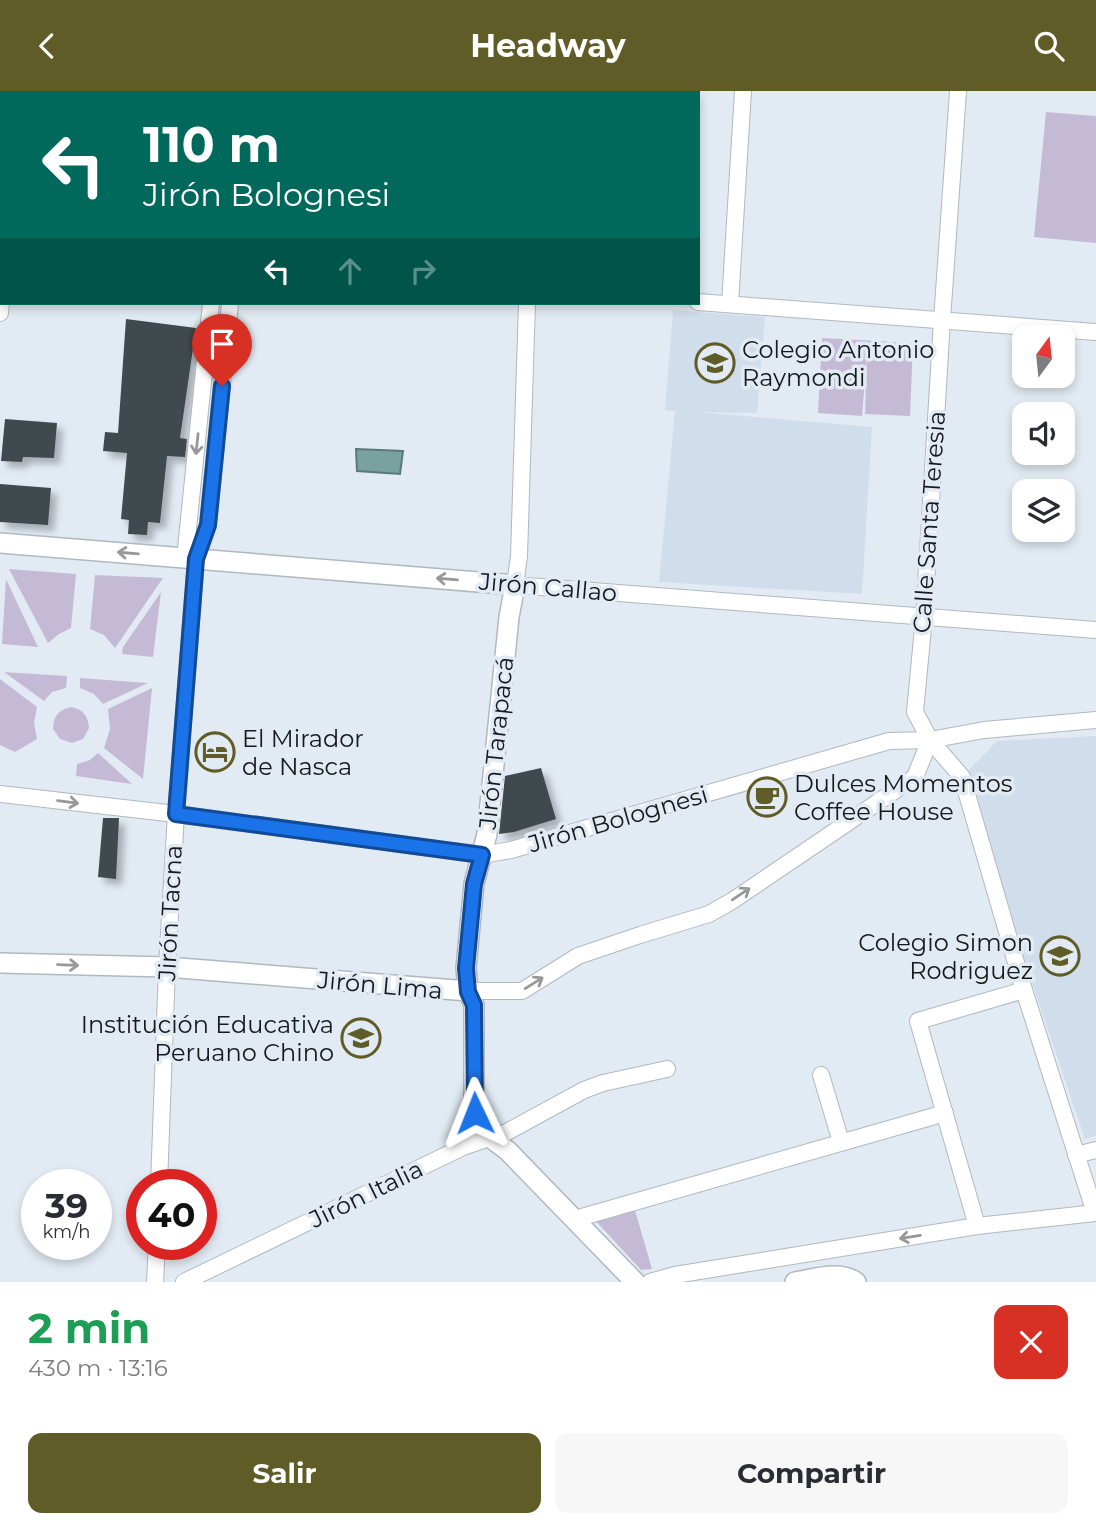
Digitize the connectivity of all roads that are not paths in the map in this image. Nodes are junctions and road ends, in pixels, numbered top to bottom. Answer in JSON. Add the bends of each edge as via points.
{"nodes":[{"id":1,"x":743,"y":91,"type":"edge"},
{"id":2,"x":958,"y":91,"type":"edge"},
{"id":3,"x":700,"y":302,"type":"edge"},
{"id":4,"x":730,"y":304,"type":"junction"},
{"id":5,"x":211,"y":305,"type":"edge"},
{"id":6,"x":230,"y":305,"type":"edge"},
{"id":7,"x":527,"y":305,"type":"edge"},
{"id":8,"x":942,"y":320,"type":"junction"},
{"id":9,"x":1096,"y":332,"type":"edge"},
{"id":10,"x":0,"y":543,"type":"edge"},
{"id":11,"x":191,"y":558,"type":"junction"},
{"id":12,"x":515,"y":585,"type":"junction"},
{"id":13,"x":924,"y":617,"type":"junction"},
{"id":14,"x":1096,"y":630,"type":"edge"},
{"id":15,"x":1096,"y":720,"type":"edge"},
{"id":16,"x":930,"y":740,"type":"junction"},
{"id":17,"x":0,"y":794,"type":"edge"},
{"id":18,"x":176,"y":814,"type":"junction"},
{"id":19,"x":482,"y":855,"type":"junction"},
{"id":20,"x":0,"y":963,"type":"edge"},
{"id":21,"x":167,"y":967,"type":"junction"},
{"id":22,"x":1024,"y":990,"type":"junction"},
{"id":23,"x":468,"y":992,"type":"junction"},
{"id":24,"x":667,"y":1069,"type":"dead end"},
{"id":25,"x":821,"y":1075,"type":"dead end"},
{"id":26,"x":945,"y":1113,"type":"junction"},
{"id":27,"x":489,"y":1137,"type":"junction"},
{"id":28,"x":841,"y":1142,"type":"junction"},
{"id":29,"x":1096,"y":1150,"type":"edge"},
{"id":30,"x":1076,"y":1155,"type":"junction"},
{"id":31,"x":160,"y":1169,"type":"edge"},
{"id":32,"x":1096,"y":1213,"type":"edge"},
{"id":33,"x":575,"y":1219,"type":"junction"},
{"id":34,"x":977,"y":1226,"type":"junction"},
{"id":35,"x":156,"y":1260,"type":"edge"},
{"id":36,"x":155,"y":1282,"type":"edge"},
{"id":37,"x":184,"y":1282,"type":"edge"},
{"id":38,"x":635,"y":1282,"type":"edge"},
{"id":39,"x":650,"y":1282,"type":"edge"},
{"id":40,"x":795,"y":1282,"type":"edge"},
{"id":41,"x":856,"y":1282,"type":"edge"}],
"edges":[{"from":1,"to":4,"type":"street"},
{"from":2,"to":8,"type":"street","name":"Calle Santa Teresia"},
{"from":3,"to":4,"type":"street"},
{"from":4,"to":8,"type":"street"},
{"from":5,"to":11,"type":"street","one_way":true},
{"from":6,"to":11,"type":"street","via":[[208,525]]},
{"from":7,"to":12,"type":"street","name":"Jirón Tarapacá"},
{"from":8,"to":9,"type":"street"},
{"from":8,"to":13,"type":"street","name":"Calle Santa Teresia"},
{"from":11,"to":10,"type":"street","name":"Jirón Callao","one_way":true},
{"from":12,"to":11,"type":"street","name":"Jirón Callao","one_way":true},
{"from":11,"to":18,"type":"street","name":"Jirón Tacna"},
{"from":12,"to":13,"type":"street","name":"Jirón Callao"},
{"from":12,"to":19,"type":"street","name":"Jirón Tarapacá"},
{"from":13,"to":14,"type":"street","name":"Jirón Callao"},
{"from":13,"to":16,"type":"street","name":"Calle Santa Teresia","via":[[915,712]]},
{"from":15,"to":16,"type":"street","name":"Jirón Bolognesi"},
{"from":16,"to":19,"type":"street","name":"Jirón Bolognesi","via":[[888,741]]},
{"from":16,"to":22,"type":"street","name":"Calle Santa Teresia","via":[[962,777]]},
{"from":23,"to":16,"type":"street","name":"Jirón Lima","one_way":true,"via":[[522,991],[578,956],[709,914],[915,777]]},
{"from":17,"to":18,"type":"street","name":"Jirón Bolognesi","one_way":true},
{"from":18,"to":19,"type":"street","name":"Jirón Bolognesi"},
{"from":18,"to":21,"type":"street","name":"Jirón Tacna"},
{"from":19,"to":23,"type":"street","name":"Jirón Tarapacá","via":[[474,884]]},
{"from":20,"to":21,"type":"street","name":"Jirón Lima","one_way":true},
{"from":21,"to":23,"type":"street","name":"Jirón Lima"},
{"from":21,"to":31,"type":"street","name":"Jirón Tacna"},
{"from":22,"to":26,"type":"street","via":[[918,1021]]},
{"from":22,"to":30,"type":"street","name":"Calle Santa Teresia"},
{"from":23,"to":27,"type":"street","name":"Jirón Tarapacá","via":[[474,1005],[477,1127]]},
{"from":24,"to":27,"type":"street","name":"Jirón Italia","via":[[584,1090],[507,1132]]},
{"from":25,"to":28,"type":"street"},
{"from":26,"to":28,"type":"street"},
{"from":26,"to":34,"type":"street"},
{"from":27,"to":33,"type":"street","name":"Jirón Tarapacá"},
{"from":27,"to":37,"type":"street","name":"Jirón Italia"},
{"from":28,"to":33,"type":"street"},
{"from":29,"to":30,"type":"street"},
{"from":30,"to":32,"type":"street","name":"Calle Santa Teresia"},
{"from":32,"to":34,"type":"street"},
{"from":33,"to":38,"type":"street","name":"Jirón Tarapacá"},
{"from":34,"to":39,"type":"street","one_way":true},
{"from":35,"to":36,"type":"street"},
{"from":40,"to":41,"type":"street","via":[[838,1276]]}]}
